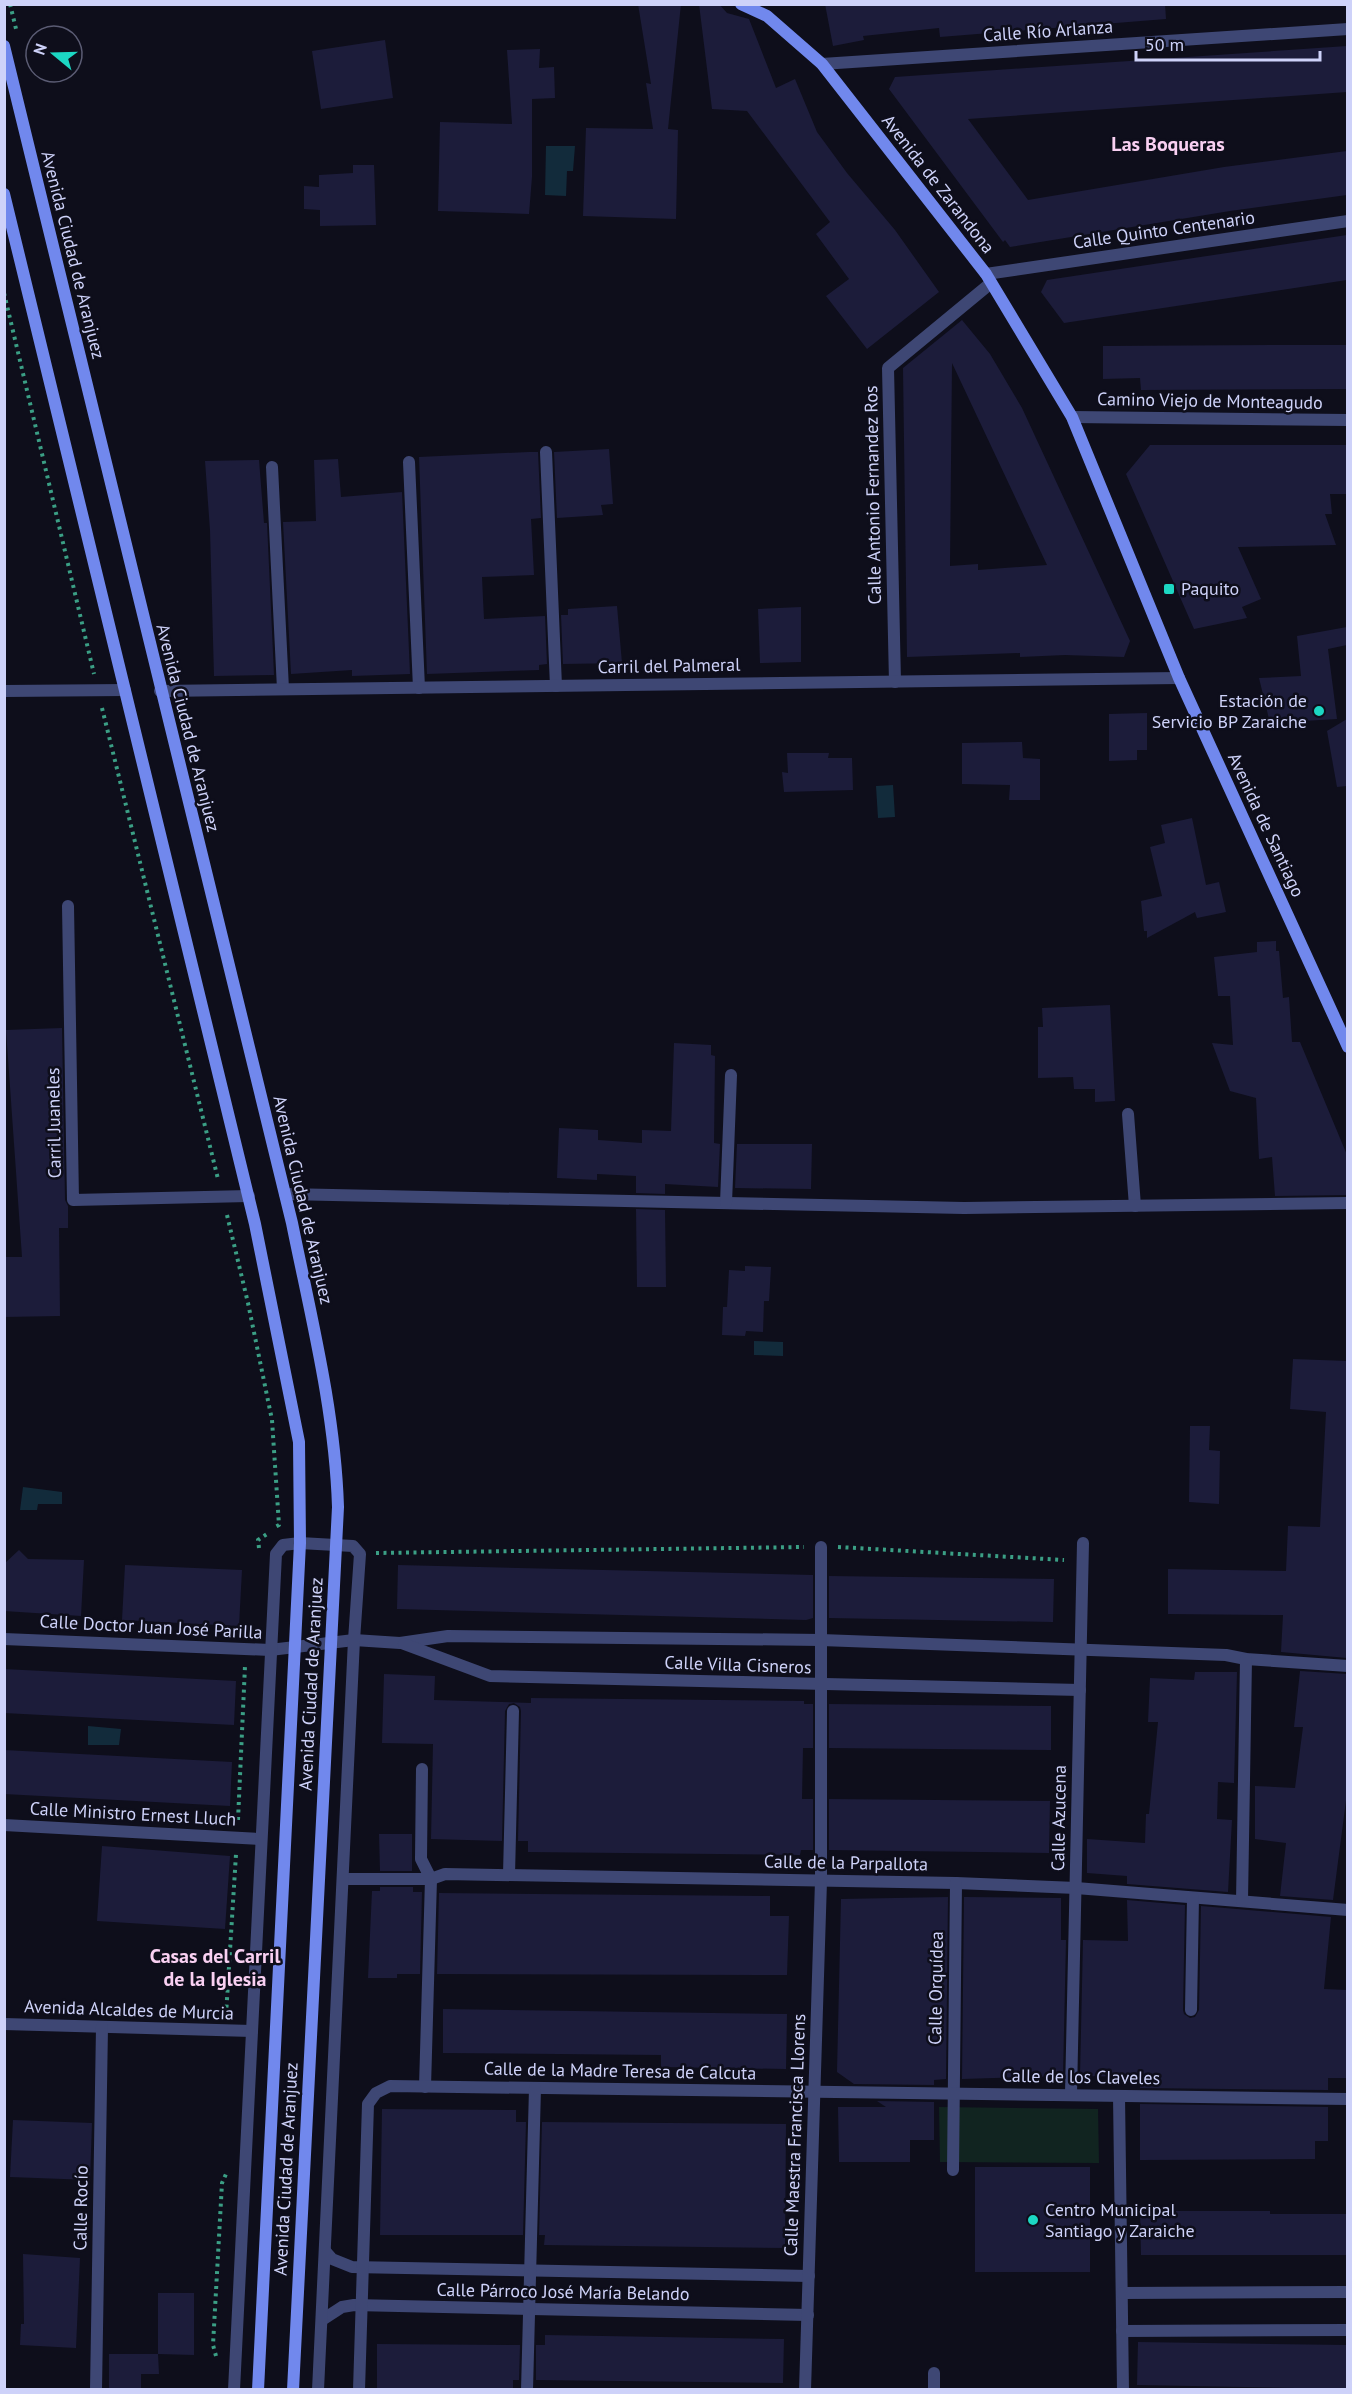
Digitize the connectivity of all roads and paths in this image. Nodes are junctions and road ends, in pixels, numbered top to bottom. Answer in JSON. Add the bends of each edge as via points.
{"nodes":[{"id":1,"x":741,"y":4,"type":"edge"},
{"id":2,"x":1347,"y":29,"type":"edge"},
{"id":3,"x":4,"y":46,"type":"edge"},
{"id":4,"x":822,"y":64,"type":"junction"},
{"id":5,"x":4,"y":194,"type":"edge"},
{"id":6,"x":1347,"y":220,"type":"edge"},
{"id":7,"x":988,"y":279,"type":"junction"},
{"id":8,"x":4,"y":293,"type":"edge"},
{"id":9,"x":1072,"y":417,"type":"junction"},
{"id":10,"x":1347,"y":420,"type":"edge"},
{"id":11,"x":546,"y":452,"type":"dead end"},
{"id":12,"x":409,"y":462,"type":"dead end"},
{"id":13,"x":272,"y":467,"type":"dead end"},
{"id":14,"x":1179,"y":678,"type":"junction"},
{"id":15,"x":895,"y":682,"type":"junction"},
{"id":16,"x":556,"y":686,"type":"junction"},
{"id":17,"x":419,"y":688,"type":"junction"},
{"id":18,"x":283,"y":689,"type":"junction"},
{"id":19,"x":125,"y":690,"type":"junction"},
{"id":20,"x":4,"y":691,"type":"edge"},
{"id":21,"x":98,"y":691,"type":"junction"},
{"id":22,"x":160,"y":691,"type":"junction"},
{"id":23,"x":68,"y":906,"type":"dead end"},
{"id":24,"x":1347,"y":1047,"type":"edge"},
{"id":25,"x":730,"y":1075,"type":"dead end"},
{"id":26,"x":1128,"y":1114,"type":"dead end"},
{"id":27,"x":285,"y":1194,"type":"junction"},
{"id":28,"x":249,"y":1196,"type":"junction"},
{"id":29,"x":222,"y":1197,"type":"junction"},
{"id":30,"x":726,"y":1203,"type":"junction"},
{"id":31,"x":1347,"y":1203,"type":"edge"},
{"id":32,"x":1135,"y":1206,"type":"junction"},
{"id":33,"x":300,"y":1543,"type":"junction"},
{"id":34,"x":335,"y":1543,"type":"junction"},
{"id":35,"x":1083,"y":1543,"type":"dead end"},
{"id":36,"x":821,"y":1546,"type":"junction"},
{"id":37,"x":259,"y":1550,"type":"dead end"},
{"id":38,"x":360,"y":1554,"type":"junction"},
{"id":39,"x":1083,"y":1561,"type":"junction"},
{"id":40,"x":4,"y":1639,"type":"edge"},
{"id":41,"x":354,"y":1640,"type":"junction"},
{"id":42,"x":821,"y":1640,"type":"junction"},
{"id":43,"x":400,"y":1642,"type":"junction"},
{"id":44,"x":331,"y":1643,"type":"junction"},
{"id":45,"x":295,"y":1647,"type":"junction"},
{"id":46,"x":246,"y":1648,"type":"junction"},
{"id":47,"x":1081,"y":1649,"type":"junction"},
{"id":48,"x":270,"y":1650,"type":"junction"},
{"id":49,"x":1246,"y":1659,"type":"junction"},
{"id":50,"x":1347,"y":1666,"type":"edge"},
{"id":51,"x":821,"y":1685,"type":"junction"},
{"id":52,"x":1080,"y":1690,"type":"junction"},
{"id":53,"x":513,"y":1712,"type":"dead end"},
{"id":54,"x":422,"y":1769,"type":"dead end"},
{"id":55,"x":4,"y":1825,"type":"edge"},
{"id":56,"x":237,"y":1836,"type":"junction"},
{"id":57,"x":260,"y":1839,"type":"junction"},
{"id":58,"x":509,"y":1875,"type":"junction"},
{"id":59,"x":344,"y":1879,"type":"junction"},
{"id":60,"x":432,"y":1879,"type":"junction"},
{"id":61,"x":820,"y":1881,"type":"junction"},
{"id":62,"x":956,"y":1883,"type":"junction"},
{"id":63,"x":1076,"y":1888,"type":"junction"},
{"id":64,"x":1193,"y":1898,"type":"junction"},
{"id":65,"x":1242,"y":1901,"type":"junction"},
{"id":66,"x":1347,"y":1910,"type":"edge"},
{"id":67,"x":1191,"y":2010,"type":"dead end"},
{"id":68,"x":4,"y":2025,"type":"edge"},
{"id":69,"x":102,"y":2027,"type":"junction"},
{"id":70,"x":225,"y":2031,"type":"junction"},
{"id":71,"x":252,"y":2031,"type":"junction"},
{"id":72,"x":425,"y":2087,"type":"junction"},
{"id":73,"x":535,"y":2088,"type":"junction"},
{"id":74,"x":814,"y":2092,"type":"junction"},
{"id":75,"x":952,"y":2092,"type":"junction"},
{"id":76,"x":1071,"y":2094,"type":"junction"},
{"id":77,"x":1119,"y":2096,"type":"junction"},
{"id":78,"x":1347,"y":2099,"type":"edge"},
{"id":79,"x":953,"y":2170,"type":"dead end"},
{"id":80,"x":222,"y":2183,"type":"dead end"},
{"id":81,"x":325,"y":2251,"type":"junction"},
{"id":82,"x":363,"y":2267,"type":"junction"},
{"id":83,"x":530,"y":2270,"type":"junction"},
{"id":84,"x":809,"y":2276,"type":"junction"},
{"id":85,"x":1347,"y":2292,"type":"edge"},
{"id":86,"x":1122,"y":2293,"type":"junction"},
{"id":87,"x":362,"y":2305,"type":"junction"},
{"id":88,"x":529,"y":2310,"type":"junction"},
{"id":89,"x":808,"y":2315,"type":"junction"},
{"id":90,"x":322,"y":2320,"type":"junction"},
{"id":91,"x":1347,"y":2330,"type":"edge"},
{"id":92,"x":1122,"y":2331,"type":"junction"},
{"id":93,"x":217,"y":2359,"type":"dead end"},
{"id":94,"x":934,"y":2373,"type":"dead end"},
{"id":95,"x":96,"y":2390,"type":"edge"},
{"id":96,"x":234,"y":2390,"type":"edge"},
{"id":97,"x":258,"y":2390,"type":"edge"},
{"id":98,"x":293,"y":2390,"type":"edge"},
{"id":99,"x":318,"y":2390,"type":"edge"},
{"id":100,"x":359,"y":2390,"type":"edge"},
{"id":101,"x":527,"y":2390,"type":"edge"},
{"id":102,"x":805,"y":2390,"type":"edge"},
{"id":103,"x":934,"y":2390,"type":"edge"},
{"id":104,"x":1123,"y":2390,"type":"edge"}],
"edges":[{"from":1,"to":4,"type":"main road","name":"Avenida de Zarandona","via":[[767,16]]},
{"from":2,"to":4,"type":"street","name":"Calle Río Arlanza"},
{"from":3,"to":22,"type":"main road","name":"Avenida Ciudad de Aranjuez"},
{"from":4,"to":7,"type":"main road","name":"Avenida de Zarandona"},
{"from":5,"to":19,"type":"main road","name":"Avenida Ciudad de Aranjuez"},
{"from":6,"to":7,"type":"street","name":"Calle Quinto Centenario"},
{"from":7,"to":9,"type":"main road","name":"Avenida de Zarandona"},
{"from":7,"to":15,"type":"street","name":"Calle Antonio Fernandez Ros","via":[[888,368]]},
{"from":8,"to":21,"type":"path"},
{"from":9,"to":10,"type":"street","name":"Camino Viejo de Monteagudo"},
{"from":9,"to":14,"type":"main road","name":"Avenida de Santiago"},
{"from":11,"to":16,"type":"street"},
{"from":12,"to":17,"type":"street"},
{"from":13,"to":18,"type":"street"},
{"from":14,"to":15,"type":"street","name":"Carril del Palmeral"},
{"from":14,"to":24,"type":"main road","name":"Avenida de Santiago"},
{"from":15,"to":16,"type":"street","name":"Carril del Palmeral"},
{"from":16,"to":17,"type":"street","name":"Carril del Palmeral"},
{"from":17,"to":18,"type":"street","name":"Carril del Palmeral"},
{"from":18,"to":22,"type":"street","name":"Carril del Palmeral"},
{"from":19,"to":21,"type":"street"},
{"from":19,"to":28,"type":"main road","name":"Avenida Ciudad de Aranjuez"},
{"from":20,"to":21,"type":"street"},
{"from":21,"to":29,"type":"path"},
{"from":22,"to":27,"type":"main road","name":"Avenida Ciudad de Aranjuez"},
{"from":23,"to":29,"type":"street","name":"Carril Juaneles","via":[[74,1200]]},
{"from":25,"to":30,"type":"street"},
{"from":26,"to":32,"type":"street"},
{"from":27,"to":30,"type":"street"},
{"from":27,"to":34,"type":"main road","name":"Avenida Ciudad de Aranjuez","via":[[327,1395],[337,1470]]},
{"from":28,"to":29,"type":"street","name":"Carril Juaneles"},
{"from":28,"to":33,"type":"main road","name":"Avenida Ciudad de Aranjuez","via":[[299,1442]]},
{"from":29,"to":37,"type":"path","via":[[272,1420],[279,1525],[258,1540]]},
{"from":30,"to":32,"type":"street","via":[[964,1208]]},
{"from":31,"to":32,"type":"street"},
{"from":33,"to":34,"type":"street"},
{"from":33,"to":45,"type":"main road","name":"Avenida Ciudad de Aranjuez"},
{"from":33,"to":48,"type":"street","via":[[283,1545],[276,1554]]},
{"from":34,"to":38,"type":"street","via":[[353,1546]]},
{"from":34,"to":44,"type":"main road","name":"Avenida Ciudad de Aranjuez"},
{"from":35,"to":39,"type":"street","name":"Calle Azucena"},
{"from":36,"to":38,"type":"path"},
{"from":36,"to":39,"type":"path"},
{"from":36,"to":42,"type":"street","name":"Calle Maestra Francisca Llorens"},
{"from":38,"to":41,"type":"street"},
{"from":39,"to":47,"type":"street","name":"Calle Azucena"},
{"from":40,"to":46,"type":"street","name":"Calle Doctor Juan José Parilla"},
{"from":41,"to":43,"type":"street","name":"Calle Villa Cisneros"},
{"from":41,"to":44,"type":"street","name":"Calle Villa Cisneros"},
{"from":41,"to":59,"type":"street"},
{"from":42,"to":43,"type":"street","name":"Calle Villa Cisneros","via":[[448,1636]]},
{"from":42,"to":47,"type":"street","name":"Calle Villa Cisneros"},
{"from":42,"to":51,"type":"street","name":"Calle Maestra Francisca Llorens"},
{"from":43,"to":51,"type":"street","name":"Calle Villa Cisneros","via":[[490,1676]]},
{"from":44,"to":45,"type":"street","name":"Calle Villa Cisneros"},
{"from":44,"to":98,"type":"main road","name":"Avenida Ciudad de Aranjuez"},
{"from":45,"to":48,"type":"street","name":"Calle Doctor Juan José Parilla"},
{"from":45,"to":97,"type":"main road","name":"Avenida Ciudad de Aranjuez"},
{"from":46,"to":48,"type":"street","name":"Calle Doctor Juan José Parilla"},
{"from":46,"to":56,"type":"path"},
{"from":47,"to":49,"type":"street","name":"Calle Villa Cisneros"},
{"from":47,"to":52,"type":"street","name":"Calle Azucena"},
{"from":48,"to":57,"type":"street"},
{"from":49,"to":50,"type":"street","name":"Calle Villa Cisneros"},
{"from":49,"to":65,"type":"street"},
{"from":51,"to":52,"type":"street","name":"Calle Villa Cisneros"},
{"from":51,"to":61,"type":"street","name":"Calle Maestra Francisca Llorens"},
{"from":52,"to":63,"type":"street","name":"Calle Azucena"},
{"from":53,"to":58,"type":"street"},
{"from":54,"to":60,"type":"street","via":[[421,1859]]},
{"from":55,"to":56,"type":"street","name":"Calle Ministro Ernest Lluch"},
{"from":56,"to":57,"type":"street","name":"Calle Ministro Ernest Lluch"},
{"from":56,"to":70,"type":"path"},
{"from":57,"to":71,"type":"street"},
{"from":58,"to":60,"type":"street","name":"Calle de la Parpallota","via":[[445,1874]]},
{"from":58,"to":61,"type":"street","name":"Calle de la Parpallota"},
{"from":59,"to":60,"type":"street","name":"Calle de la Parpallota"},
{"from":59,"to":81,"type":"street"},
{"from":60,"to":72,"type":"street"},
{"from":61,"to":62,"type":"street","name":"Calle de la Parpallota"},
{"from":61,"to":74,"type":"street","name":"Calle Maestra Francisca Llorens"},
{"from":62,"to":63,"type":"street","name":"Calle de la Parpallota"},
{"from":62,"to":75,"type":"street","name":"Calle Orquídea"},
{"from":63,"to":64,"type":"street","name":"Calle de la Parpallota"},
{"from":63,"to":76,"type":"street","name":"Calle Azucena"},
{"from":64,"to":65,"type":"street","name":"Calle de la Parpallota"},
{"from":64,"to":67,"type":"street"},
{"from":65,"to":66,"type":"street","name":"Calle de la Parpallota"},
{"from":68,"to":69,"type":"street","name":"Avenida Alcaldes de Murcia"},
{"from":69,"to":70,"type":"street","name":"Avenida Alcaldes de Murcia"},
{"from":69,"to":95,"type":"street","name":"Calle Rocío"},
{"from":70,"to":71,"type":"street","name":"Avenida Alcaldes de Murcia"},
{"from":71,"to":96,"type":"street"},
{"from":72,"to":73,"type":"street","name":"Calle de la Madre Teresa de Calcuta"},
{"from":72,"to":82,"type":"street","name":"Calle de la Madre Teresa de Calcuta","via":[[390,2086],[376,2093],[368,2104]]},
{"from":73,"to":74,"type":"street","name":"Calle de la Madre Teresa de Calcuta"},
{"from":73,"to":83,"type":"street"},
{"from":74,"to":75,"type":"street","name":"Calle de los Claveles"},
{"from":74,"to":84,"type":"street","name":"Calle Maestra Francisca Llorens"},
{"from":75,"to":76,"type":"street","name":"Calle de los Claveles"},
{"from":75,"to":79,"type":"street","name":"Calle Orquídea"},
{"from":76,"to":77,"type":"street","name":"Calle de los Claveles"},
{"from":77,"to":78,"type":"street","name":"Calle de los Claveles"},
{"from":77,"to":86,"type":"street"},
{"from":80,"to":93,"type":"path","via":[[213,2345]]},
{"from":81,"to":82,"type":"street","name":"Calle Párroco José María Belando","via":[[342,2264]]},
{"from":81,"to":90,"type":"street"},
{"from":82,"to":83,"type":"street","name":"Calle Párroco José María Belando"},
{"from":82,"to":87,"type":"street","name":"Calle de la Madre Teresa de Calcuta"},
{"from":83,"to":84,"type":"street","name":"Calle Párroco José María Belando"},
{"from":83,"to":88,"type":"street"},
{"from":84,"to":89,"type":"street","name":"Calle Maestra Francisca Llorens"},
{"from":85,"to":86,"type":"street"},
{"from":86,"to":92,"type":"street"},
{"from":87,"to":88,"type":"street","name":"Calle Párroco José María Belando"},
{"from":87,"to":90,"type":"street","name":"Calle Párroco José María Belando","via":[[342,2307]]},
{"from":87,"to":100,"type":"street","name":"Calle de la Madre Teresa de Calcuta"},
{"from":88,"to":89,"type":"street","name":"Calle Párroco José María Belando"},
{"from":88,"to":101,"type":"street"},
{"from":89,"to":102,"type":"street","name":"Calle Maestra Francisca Llorens"},
{"from":90,"to":99,"type":"street"},
{"from":91,"to":92,"type":"street"},
{"from":92,"to":104,"type":"street"},
{"from":94,"to":103,"type":"street"}]}
